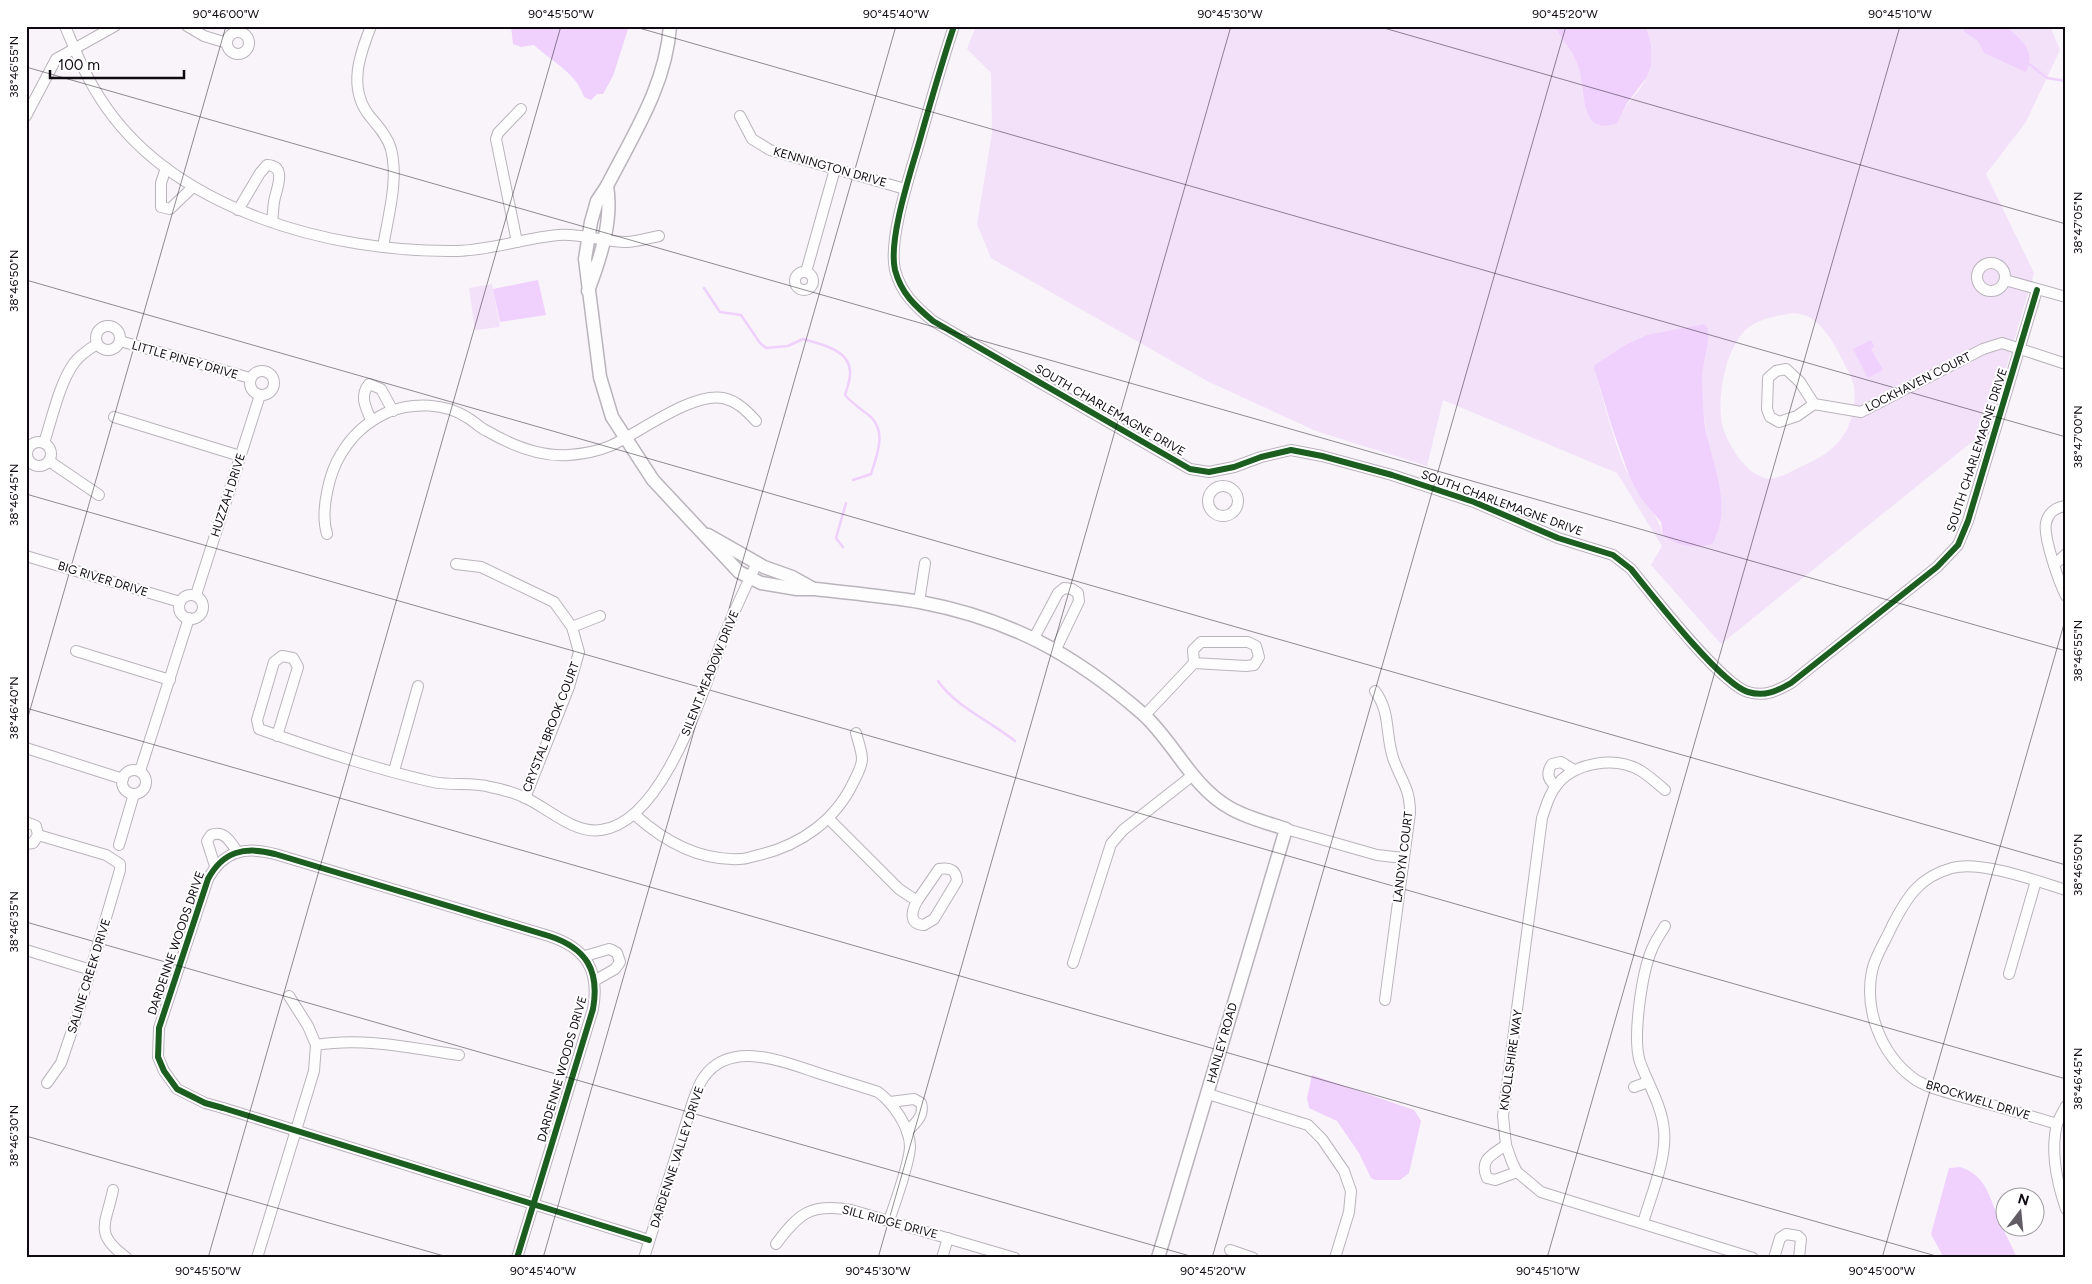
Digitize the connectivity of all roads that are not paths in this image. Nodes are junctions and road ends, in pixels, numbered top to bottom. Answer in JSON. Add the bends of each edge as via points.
{"nodes":[{"id":1,"x":64,"y":26,"type":"edge"},
{"id":2,"x":115,"y":26,"type":"edge"},
{"id":3,"x":187,"y":26,"type":"edge"},
{"id":4,"x":371,"y":26,"type":"edge"},
{"id":5,"x":670,"y":26,"type":"edge"},
{"id":6,"x":954,"y":26,"type":"edge"},
{"id":7,"x":227,"y":43,"type":"dead end"},
{"id":8,"x":74,"y":48,"type":"junction"},
{"id":9,"x":521,"y":109,"type":"dead end"},
{"id":10,"x":26,"y":116,"type":"edge"},
{"id":11,"x":740,"y":116,"type":"dead end"},
{"id":12,"x":166,"y":168,"type":"junction"},
{"id":13,"x":836,"y":169,"type":"junction"},
{"id":14,"x":607,"y":186,"type":"junction"},
{"id":15,"x":193,"y":187,"type":"junction"},
{"id":16,"x":905,"y":189,"type":"junction"},
{"id":17,"x":238,"y":210,"type":"junction"},
{"id":18,"x":272,"y":222,"type":"junction"},
{"id":19,"x":588,"y":236,"type":"junction"},
{"id":20,"x":659,"y":236,"type":"dead end"},
{"id":21,"x":604,"y":240,"type":"junction"},
{"id":22,"x":517,"y":242,"type":"junction"},
{"id":23,"x":383,"y":247,"type":"junction"},
{"id":24,"x":806,"y":272,"type":"dead end"},
{"id":25,"x":2005,"y":280,"type":"dead end"},
{"id":26,"x":2037,"y":290,"type":"junction"},
{"id":27,"x":588,"y":292,"type":"junction"},
{"id":28,"x":2066,"y":297,"type":"edge"},
{"id":29,"x":120,"y":341,"type":"junction"},
{"id":30,"x":98,"y":344,"type":"junction"},
{"id":31,"x":2021,"y":348,"type":"junction"},
{"id":32,"x":2066,"y":364,"type":"edge"},
{"id":33,"x":250,"y":378,"type":"junction"},
{"id":34,"x":260,"y":395,"type":"junction"},
{"id":35,"x":1814,"y":404,"type":"junction"},
{"id":36,"x":393,"y":410,"type":"junction"},
{"id":37,"x":114,"y":417,"type":"dead end"},
{"id":38,"x":371,"y":420,"type":"junction"},
{"id":39,"x":756,"y":421,"type":"dead end"},
{"id":40,"x":626,"y":437,"type":"junction"},
{"id":41,"x":44,"y":443,"type":"junction"},
{"id":42,"x":240,"y":456,"type":"junction"},
{"id":43,"x":27,"y":461,"type":"edge"},
{"id":44,"x":49,"y":461,"type":"junction"},
{"id":45,"x":1220,"y":470,"type":"junction"},
{"id":46,"x":1221,"y":486,"type":"dead end"},
{"id":47,"x":99,"y":495,"type":"dead end"},
{"id":48,"x":2066,"y":506,"type":"edge"},
{"id":49,"x":703,"y":532,"type":"junction"},
{"id":50,"x":326,"y":534,"type":"dead end"},
{"id":51,"x":2066,"y":554,"type":"edge"},
{"id":52,"x":26,"y":556,"type":"edge"},
{"id":53,"x":757,"y":563,"type":"junction"},
{"id":54,"x":925,"y":563,"type":"dead end"},
{"id":55,"x":456,"y":564,"type":"dead end"},
{"id":56,"x":2054,"y":566,"type":"junction"},
{"id":57,"x":750,"y":577,"type":"junction"},
{"id":58,"x":815,"y":589,"type":"junction"},
{"id":59,"x":196,"y":596,"type":"junction"},
{"id":60,"x":2066,"y":596,"type":"edge"},
{"id":61,"x":180,"y":602,"type":"junction"},
{"id":62,"x":919,"y":602,"type":"junction"},
{"id":63,"x":600,"y":616,"type":"dead end"},
{"id":64,"x":189,"y":618,"type":"junction"},
{"id":65,"x":572,"y":627,"type":"junction"},
{"id":66,"x":1034,"y":638,"type":"junction"},
{"id":67,"x":1056,"y":650,"type":"junction"},
{"id":68,"x":76,"y":651,"type":"dead end"},
{"id":69,"x":1194,"y":664,"type":"junction"},
{"id":70,"x":170,"y":680,"type":"junction"},
{"id":71,"x":418,"y":686,"type":"dead end"},
{"id":72,"x":1375,"y":690,"type":"dead end"},
{"id":73,"x":1144,"y":716,"type":"junction"},
{"id":74,"x":856,"y":733,"type":"dead end"},
{"id":75,"x":277,"y":736,"type":"junction"},
{"id":76,"x":26,"y":748,"type":"edge"},
{"id":77,"x":1574,"y":770,"type":"junction"},
{"id":78,"x":140,"y":771,"type":"junction"},
{"id":79,"x":394,"y":771,"type":"junction"},
{"id":80,"x":1193,"y":775,"type":"junction"},
{"id":81,"x":123,"y":779,"type":"junction"},
{"id":82,"x":1556,"y":786,"type":"junction"},
{"id":83,"x":1665,"y":790,"type":"dead end"},
{"id":84,"x":134,"y":794,"type":"junction"},
{"id":85,"x":524,"y":798,"type":"junction"},
{"id":86,"x":634,"y":815,"type":"junction"},
{"id":87,"x":829,"y":819,"type":"junction"},
{"id":88,"x":26,"y":822,"type":"edge"},
{"id":89,"x":1286,"y":829,"type":"junction"},
{"id":90,"x":38,"y":835,"type":"junction"},
{"id":91,"x":26,"y":844,"type":"edge"},
{"id":92,"x":119,"y":846,"type":"dead end"},
{"id":93,"x":237,"y":851,"type":"junction"},
{"id":94,"x":1403,"y":858,"type":"junction"},
{"id":95,"x":215,"y":866,"type":"junction"},
{"id":96,"x":2036,"y":881,"type":"junction"},
{"id":97,"x":2066,"y":890,"type":"edge"},
{"id":98,"x":918,"y":901,"type":"junction"},
{"id":99,"x":1665,"y":926,"type":"dead end"},
{"id":100,"x":26,"y":950,"type":"edge"},
{"id":101,"x":585,"y":956,"type":"junction"},
{"id":102,"x":1073,"y":963,"type":"dead end"},
{"id":103,"x":91,"y":970,"type":"junction"},
{"id":104,"x":2009,"y":974,"type":"dead end"},
{"id":105,"x":594,"y":981,"type":"junction"},
{"id":106,"x":289,"y":996,"type":"dead end"},
{"id":107,"x":1385,"y":1000,"type":"dead end"},
{"id":108,"x":316,"y":1045,"type":"junction"},
{"id":109,"x":459,"y":1055,"type":"dead end"},
{"id":110,"x":1648,"y":1082,"type":"junction"},
{"id":111,"x":47,"y":1084,"type":"dead end"},
{"id":112,"x":1634,"y":1087,"type":"dead end"},
{"id":113,"x":1208,"y":1094,"type":"junction"},
{"id":114,"x":890,"y":1102,"type":"junction"},
{"id":115,"x":2066,"y":1106,"type":"edge"},
{"id":116,"x":2057,"y":1124,"type":"junction"},
{"id":117,"x":296,"y":1131,"type":"junction"},
{"id":118,"x":907,"y":1132,"type":"junction"},
{"id":119,"x":1506,"y":1145,"type":"junction"},
{"id":120,"x":1517,"y":1172,"type":"junction"},
{"id":121,"x":113,"y":1190,"type":"dead end"},
{"id":122,"x":533,"y":1204,"type":"junction"},
{"id":123,"x":2066,"y":1209,"type":"edge"},
{"id":124,"x":889,"y":1221,"type":"junction"},
{"id":125,"x":1643,"y":1223,"type":"junction"},
{"id":126,"x":948,"y":1238,"type":"junction"},
{"id":127,"x":649,"y":1240,"type":"junction"},
{"id":128,"x":776,"y":1244,"type":"dead end"},
{"id":129,"x":1230,"y":1250,"type":"dead end"},
{"id":130,"x":127,"y":1258,"type":"edge"},
{"id":131,"x":257,"y":1258,"type":"edge"},
{"id":132,"x":517,"y":1258,"type":"edge"},
{"id":133,"x":644,"y":1258,"type":"edge"},
{"id":134,"x":942,"y":1258,"type":"edge"},
{"id":135,"x":1015,"y":1258,"type":"edge"},
{"id":136,"x":1158,"y":1258,"type":"edge"},
{"id":137,"x":1253,"y":1258,"type":"edge"},
{"id":138,"x":1335,"y":1258,"type":"edge"},
{"id":139,"x":1753,"y":1258,"type":"edge"},
{"id":140,"x":1774,"y":1258,"type":"edge"},
{"id":141,"x":1799,"y":1258,"type":"edge"}],
"edges":[{"from":1,"to":8,"type":"street"},
{"from":2,"to":8,"type":"street"},
{"from":3,"to":7,"type":"street","via":[[204,36]]},
{"from":4,"to":23,"type":"street","via":[[357,68],[356,83],[366,112],[391,148],[394,180]]},
{"from":5,"to":14,"type":"street","via":[[660,78]]},
{"from":6,"to":16,"type":"street","name":"SOUTH CHARLEMAGNE DRIVE"},
{"from":8,"to":10,"type":"street","via":[[56,59]]},
{"from":8,"to":12,"type":"street","via":[[100,98],[138,144]]},
{"from":9,"to":22,"type":"street","via":[[496,139]]},
{"from":11,"to":13,"type":"street","name":"KENNINGTON DRIVE","via":[[752,139],[770,150]]},
{"from":12,"to":15,"type":"street"},
{"from":12,"to":15,"type":"street","via":[[161,183],[161,207],[170,209]]},
{"from":13,"to":16,"type":"street","name":"KENNINGTON DRIVE"},
{"from":13,"to":24,"type":"street"},
{"from":14,"to":19,"type":"street","via":[[597,201]]},
{"from":14,"to":21,"type":"street","via":[[610,202]]},
{"from":15,"to":17,"type":"street"},
{"from":16,"to":45,"type":"street","name":"SOUTH CHARLEMAGNE DRIVE","via":[[893,247],[895,269],[903,292],[911,302],[944,328],[1190,469]]},
{"from":17,"to":18,"type":"street"},
{"from":17,"to":18,"type":"street","via":[[260,173],[268,165],[273,165],[280,175]]},
{"from":18,"to":23,"type":"street","via":[[345,242]]},
{"from":19,"to":21,"type":"street"},
{"from":19,"to":22,"type":"street","via":[[572,234]]},
{"from":19,"to":27,"type":"street","via":[[585,259]]},
{"from":20,"to":21,"type":"street","via":[[627,242]]},
{"from":21,"to":27,"type":"street"},
{"from":22,"to":23,"type":"street","via":[[458,251]]},
{"from":25,"to":26,"type":"street"},
{"from":26,"to":28,"type":"street"},
{"from":26,"to":31,"type":"street","name":"SOUTH CHARLEMAGNE DRIVE"},
{"from":27,"to":40,"type":"street","via":[[600,378],[612,417]]},
{"from":29,"to":30,"type":"street","name":"LITTLE PINEY DRIVE","via":[[110,350]]},
{"from":29,"to":30,"type":"street","name":"LITTLE PINEY DRIVE","via":[[118,331],[108,326],[97,334]]},
{"from":29,"to":33,"type":"street","name":"LITTLE PINEY DRIVE"},
{"from":30,"to":41,"type":"street","name":"LITTLE PINEY DRIVE","via":[[84,352],[66,377]]},
{"from":31,"to":32,"type":"street","name":"LOCKHAVEN COURT"},
{"from":31,"to":35,"type":"street","name":"LOCKHAVEN COURT","via":[[2002,343],[1982,349],[1862,412]]},
{"from":31,"to":45,"type":"street","name":"SOUTH CHARLEMAGNE DRIVE","via":[[1958,545],[1930,573],[1791,683],[1773,693],[1750,693],[1738,688],[1631,569],[1613,555],[1558,538],[1437,489],[1322,456],[1291,450]]},
{"from":33,"to":34,"type":"street","via":[[251,389]]},
{"from":33,"to":34,"type":"street","via":[[261,371],[272,377],[272,390]]},
{"from":34,"to":42,"type":"street","name":"HUZZAH DRIVE"},
{"from":35,"to":35,"type":"street","via":[[1800,382],[1786,369],[1776,371],[1768,378],[1767,409],[1770,417],[1779,422],[1797,416]]},
{"from":36,"to":38,"type":"street"},
{"from":36,"to":38,"type":"street","via":[[381,389],[369,384],[365,388],[364,402]]},
{"from":36,"to":40,"type":"street","via":[[415,405],[451,410],[485,431],[523,448],[554,454],[608,447]]},
{"from":37,"to":42,"type":"street"},
{"from":38,"to":50,"type":"street","via":[[348,442],[338,459],[325,501]]},
{"from":39,"to":40,"type":"street","via":[[733,401],[706,398]]},
{"from":40,"to":49,"type":"street","via":[[653,480]]},
{"from":41,"to":43,"type":"street","via":[[31,445]]},
{"from":41,"to":44,"type":"street","via":[[50,451]]},
{"from":42,"to":59,"type":"street","name":"HUZZAH DRIVE"},
{"from":43,"to":44,"type":"street","via":[[39,466]]},
{"from":44,"to":47,"type":"street"},
{"from":45,"to":46,"type":"street"},
{"from":48,"to":56,"type":"street","via":[[2051,512],[2045,523]]},
{"from":49,"to":53,"type":"street"},
{"from":49,"to":57,"type":"street","via":[[739,572]]},
{"from":51,"to":56,"type":"street"},
{"from":52,"to":61,"type":"street","name":"BIG RIVER DRIVE"},
{"from":53,"to":57,"type":"street","name":"SILENT MEADOW DRIVE"},
{"from":53,"to":58,"type":"street"},
{"from":54,"to":62,"type":"street"},
{"from":55,"to":65,"type":"street","name":"CRYSTAL BROOK COURT","via":[[481,567],[554,602]]},
{"from":56,"to":60,"type":"street"},
{"from":57,"to":58,"type":"street","via":[[761,583]]},
{"from":57,"to":86,"type":"street","name":"SILENT MEADOW DRIVE","via":[[690,726],[650,798]]},
{"from":58,"to":62,"type":"street"},
{"from":59,"to":61,"type":"street","via":[[186,595]]},
{"from":59,"to":64,"type":"street","name":"HUZZAH DRIVE","via":[[201,600],[203,610],[196,618]]},
{"from":61,"to":64,"type":"street","via":[[181,612]]},
{"from":62,"to":66,"type":"street","via":[[970,614]]},
{"from":63,"to":65,"type":"street"},
{"from":64,"to":70,"type":"street","name":"HUZZAH DRIVE"},
{"from":65,"to":85,"type":"street","name":"CRYSTAL BROOK COURT","via":[[579,652],[569,687]]},
{"from":66,"to":67,"type":"street"},
{"from":66,"to":67,"type":"street","via":[[1058,593],[1064,588],[1072,589],[1078,593],[1080,601]]},
{"from":67,"to":73,"type":"street","via":[[1096,675]]},
{"from":68,"to":70,"type":"street"},
{"from":69,"to":69,"type":"street","via":[[1193,650],[1201,642],[1248,642],[1256,646],[1259,656],[1254,665],[1246,666]]},
{"from":69,"to":73,"type":"street"},
{"from":70,"to":78,"type":"street","name":"HUZZAH DRIVE"},
{"from":71,"to":79,"type":"street"},
{"from":72,"to":94,"type":"street","name":"LANDYN COURT","via":[[1386,710],[1393,757],[1410,796]]},
{"from":73,"to":80,"type":"street"},
{"from":74,"to":87,"type":"street","via":[[862,760],[858,773],[850,792]]},
{"from":75,"to":75,"type":"street","name":"SILENT MEADOW DRIVE","via":[[298,667],[294,658],[282,656],[274,662],[257,720],[259,729]]},
{"from":75,"to":79,"type":"street","name":"SILENT MEADOW DRIVE"},
{"from":76,"to":81,"type":"street"},
{"from":77,"to":82,"type":"street","name":"KNOLLSHIRE WAY"},
{"from":77,"to":82,"type":"street","via":[[1561,762],[1552,764],[1548,777]]},
{"from":77,"to":83,"type":"street","name":"KNOLLSHIRE WAY","via":[[1597,763],[1617,764],[1639,770]]},
{"from":78,"to":81,"type":"street","via":[[130,771]]},
{"from":78,"to":84,"type":"street","name":"HUZZAH DRIVE","via":[[145,776],[146,787]]},
{"from":79,"to":85,"type":"street","name":"SILENT MEADOW DRIVE","via":[[434,782],[488,786]]},
{"from":80,"to":89,"type":"street","via":[[1229,808]]},
{"from":80,"to":102,"type":"street","via":[[1123,830],[1111,844]]},
{"from":81,"to":84,"type":"street","via":[[126,790]]},
{"from":82,"to":119,"type":"street","name":"KNOLLSHIRE WAY","via":[[1542,818],[1503,1116]]},
{"from":84,"to":92,"type":"street","name":"HUZZAH DRIVE"},
{"from":85,"to":86,"type":"street","name":"SILENT MEADOW DRIVE","via":[[575,826],[588,829],[602,830]]},
{"from":86,"to":87,"type":"street","via":[[673,844],[692,852],[741,859],[777,851],[798,842]]},
{"from":87,"to":98,"type":"street","via":[[899,889]]},
{"from":88,"to":90,"type":"street","via":[[36,826]]},
{"from":89,"to":94,"type":"street","via":[[1377,855]]},
{"from":89,"to":113,"type":"street","name":"HANLEY ROAD"},
{"from":90,"to":91,"type":"street","via":[[33,843]]},
{"from":90,"to":103,"type":"street","name":"SALINE CREEK DRIVE","via":[[106,855],[120,864]]},
{"from":93,"to":95,"type":"street","name":"DARDENNE WOODS DRIVE"},
{"from":93,"to":95,"type":"street","name":"DARDENNE WOODS DRIVE","via":[[225,835],[211,835],[207,841]]},
{"from":93,"to":101,"type":"street","via":[[265,851],[540,933],[565,941]]},
{"from":94,"to":107,"type":"street","name":"LANDYN COURT"},
{"from":95,"to":117,"type":"street","name":"DARDENNE WOODS DRIVE","via":[[203,890],[159,1028],[158,1056],[171,1082],[184,1093],[205,1103]]},
{"from":96,"to":97,"type":"street","name":"BROCKWELL DRIVE"},
{"from":96,"to":104,"type":"street"},
{"from":96,"to":116,"type":"street","name":"BROCKWELL DRIVE","via":[[1988,867],[1953,867],[1928,878],[1913,890],[1902,906],[1872,970],[1872,1009],[1879,1037],[1914,1079],[1943,1091]]},
{"from":98,"to":98,"type":"street","via":[[912,910],[914,921],[919,925],[930,923],[954,888],[957,881],[954,871],[939,869]]},
{"from":99,"to":110,"type":"street","via":[[1652,947],[1646,966],[1637,1036],[1640,1060]]},
{"from":100,"to":103,"type":"street"},
{"from":101,"to":105,"type":"street","name":"DARDENNE WOODS DRIVE"},
{"from":101,"to":105,"type":"street","name":"DARDENNE WOODS DRIVE","via":[[609,949],[619,957],[620,962],[615,968]]},
{"from":103,"to":111,"type":"street","name":"SALINE CREEK DRIVE","via":[[61,1062]]},
{"from":105,"to":122,"type":"street","name":"DARDENNE WOODS DRIVE","via":[[593,1009]]},
{"from":106,"to":108,"type":"street"},
{"from":108,"to":109,"type":"street","via":[[336,1041],[374,1042]]},
{"from":108,"to":117,"type":"street","via":[[314,1071]]},
{"from":110,"to":112,"type":"street"},
{"from":110,"to":125,"type":"street","via":[[1664,1130],[1664,1152]]},
{"from":113,"to":136,"type":"street","name":"HANLEY ROAD"},
{"from":113,"to":138,"type":"street","via":[[1308,1126],[1322,1139],[1344,1171],[1351,1191],[1349,1212]]},
{"from":114,"to":118,"type":"street","name":"DARDENNE VALLEY DRIVE"},
{"from":114,"to":118,"type":"street","via":[[914,1099],[921,1103],[921,1116]]},
{"from":114,"to":127,"type":"street","name":"DARDENNE VALLEY DRIVE","via":[[878,1092],[763,1056],[727,1060],[704,1076],[700,1085]]},
{"from":115,"to":116,"type":"street"},
{"from":116,"to":123,"type":"street","via":[[2054,1156],[2058,1185]]},
{"from":117,"to":122,"type":"street","name":"DARDENNE WOODS DRIVE"},
{"from":117,"to":131,"type":"street"},
{"from":118,"to":124,"type":"street","name":"DARDENNE VALLEY DRIVE","via":[[909,1154]]},
{"from":119,"to":120,"type":"street","name":"KNOLLSHIRE WAY"},
{"from":119,"to":120,"type":"street","via":[[1490,1156],[1484,1170],[1488,1178],[1496,1180]]},
{"from":120,"to":125,"type":"street","name":"KNOLLSHIRE WAY","via":[[1541,1192]]},
{"from":121,"to":130,"type":"street","via":[[104,1234],[112,1246]]},
{"from":122,"to":127,"type":"street","name":"DARDENNE WOODS DRIVE"},
{"from":122,"to":132,"type":"street","name":"DARDENNE WOODS DRIVE"},
{"from":124,"to":126,"type":"street","name":"SILL RIDGE DRIVE"},
{"from":124,"to":128,"type":"street","name":"SILL RIDGE DRIVE","via":[[836,1207],[818,1208],[793,1221]]},
{"from":125,"to":139,"type":"street","name":"KNOLLSHIRE WAY"},
{"from":126,"to":134,"type":"street"},
{"from":126,"to":135,"type":"street","name":"SILL RIDGE DRIVE"},
{"from":127,"to":133,"type":"street","name":"DARDENNE VALLEY DRIVE"},
{"from":129,"to":137,"type":"street"},
{"from":140,"to":141,"type":"street","via":[[1780,1238],[1786,1234],[1801,1239]]}]}
